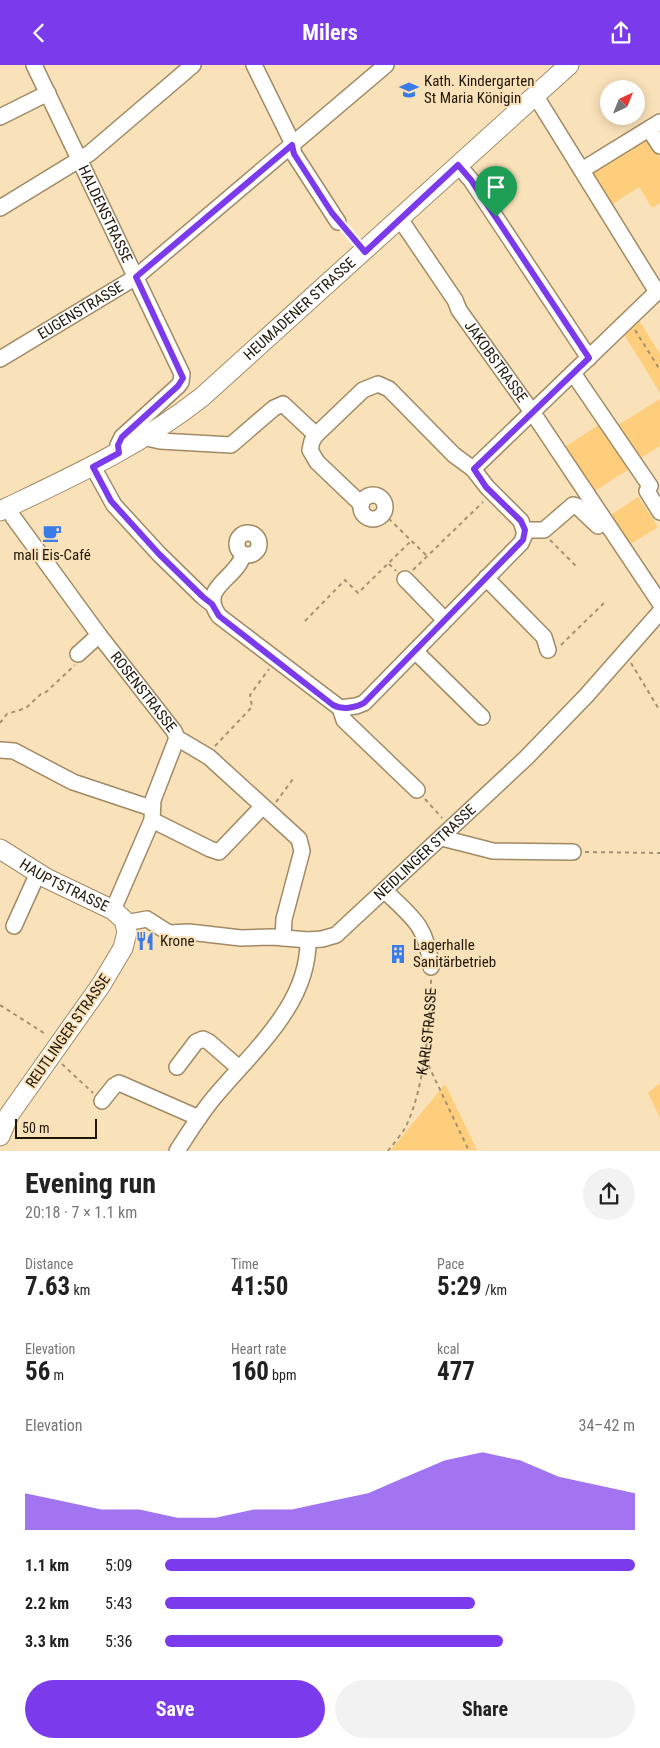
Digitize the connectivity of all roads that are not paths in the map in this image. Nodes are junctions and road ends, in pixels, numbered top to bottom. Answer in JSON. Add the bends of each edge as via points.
{"nodes":[{"id":1,"x":34,"y":65,"type":"edge"},
{"id":2,"x":193,"y":65,"type":"edge"},
{"id":3,"x":254,"y":65,"type":"edge"},
{"id":4,"x":386,"y":65,"type":"edge"},
{"id":5,"x":570,"y":65,"type":"edge"},
{"id":6,"x":48,"y":93,"type":"junction"},
{"id":7,"x":535,"y":95,"type":"junction"},
{"id":8,"x":0,"y":117,"type":"edge"},
{"id":9,"x":655,"y":126,"type":"edge"},
{"id":10,"x":292,"y":145,"type":"junction"},
{"id":11,"x":660,"y":146,"type":"edge"},
{"id":12,"x":80,"y":160,"type":"junction"},
{"id":13,"x":458,"y":165,"type":"junction"},
{"id":14,"x":582,"y":170,"type":"junction"},
{"id":15,"x":0,"y":208,"type":"edge"},
{"id":16,"x":400,"y":219,"type":"junction"},
{"id":17,"x":338,"y":222,"type":"road end"},
{"id":18,"x":136,"y":277,"type":"junction"},
{"id":19,"x":659,"y":290,"type":"edge"},
{"id":20,"x":589,"y":358,"type":"junction"},
{"id":21,"x":0,"y":359,"type":"edge"},
{"id":22,"x":573,"y":373,"type":"junction"},
{"id":23,"x":532,"y":413,"type":"junction"},
{"id":24,"x":316,"y":435,"type":"junction"},
{"id":25,"x":146,"y":437,"type":"junction"},
{"id":26,"x":119,"y":453,"type":"junction"},
{"id":27,"x":93,"y":467,"type":"junction"},
{"id":28,"x":474,"y":469,"type":"junction"},
{"id":29,"x":655,"y":484,"type":"edge"},
{"id":30,"x":4,"y":509,"type":"edge"},
{"id":31,"x":660,"y":512,"type":"edge"},
{"id":32,"x":383,"y":513,"type":"road end"},
{"id":33,"x":598,"y":527,"type":"dead end"},
{"id":34,"x":525,"y":530,"type":"junction"},
{"id":35,"x":243,"y":555,"type":"dead end"},
{"id":36,"x":486,"y":578,"type":"junction"},
{"id":37,"x":404,"y":579,"type":"road end"},
{"id":38,"x":660,"y":603,"type":"edge"},
{"id":39,"x":212,"y":604,"type":"junction"},
{"id":40,"x":660,"y":612,"type":"edge"},
{"id":41,"x":444,"y":619,"type":"junction"},
{"id":42,"x":99,"y":635,"type":"junction"},
{"id":43,"x":546,"y":643,"type":"road end"},
{"id":44,"x":415,"y":651,"type":"junction"},
{"id":45,"x":76,"y":660,"type":"road end"},
{"id":46,"x":340,"y":708,"type":"junction"},
{"id":47,"x":482,"y":717,"type":"dead end"},
{"id":48,"x":177,"y":738,"type":"junction"},
{"id":49,"x":0,"y":750,"type":"edge"},
{"id":50,"x":417,"y":790,"type":"road end"},
{"id":51,"x":265,"y":810,"type":"junction"},
{"id":52,"x":152,"y":814,"type":"junction"},
{"id":53,"x":447,"y":833,"type":"junction"},
{"id":54,"x":0,"y":849,"type":"edge"},
{"id":55,"x":573,"y":852,"type":"road end"},
{"id":56,"x":38,"y":873,"type":"junction"},
{"id":57,"x":386,"y":891,"type":"junction"},
{"id":58,"x":119,"y":917,"type":"junction"},
{"id":59,"x":14,"y":926,"type":"dead end"},
{"id":60,"x":283,"y":937,"type":"junction"},
{"id":61,"x":308,"y":940,"type":"junction"},
{"id":62,"x":431,"y":967,"type":"road end"},
{"id":63,"x":177,"y":1067,"type":"dead end"},
{"id":64,"x":239,"y":1068,"type":"junction"},
{"id":65,"x":102,"y":1101,"type":"road end"},
{"id":66,"x":199,"y":1118,"type":"junction"},
{"id":67,"x":0,"y":1136,"type":"edge"},
{"id":68,"x":178,"y":1151,"type":"edge"}],
"edges":[{"from":1,"to":6,"type":"street","name":"HALDENSTRASSE"},
{"from":2,"to":12,"type":"street"},
{"from":3,"to":10,"type":"street"},
{"from":4,"to":10,"type":"street","name":"EUGENSTRASSE"},
{"from":5,"to":7,"type":"main road","name":"HEUMADENER STRASSE"},
{"from":6,"to":8,"type":"street"},
{"from":6,"to":12,"type":"street","name":"HALDENSTRASSE"},
{"from":7,"to":13,"type":"main road","name":"HEUMADENER STRASSE"},
{"from":7,"to":14,"type":"street"},
{"from":9,"to":11,"type":"street"},
{"from":9,"to":14,"type":"street"},
{"from":10,"to":17,"type":"street","via":[[294,154]]},
{"from":10,"to":18,"type":"street","name":"EUGENSTRASSE"},
{"from":12,"to":15,"type":"street"},
{"from":12,"to":18,"type":"street","name":"HALDENSTRASSE"},
{"from":13,"to":16,"type":"main road","name":"HEUMADENER STRASSE"},
{"from":13,"to":20,"type":"street"},
{"from":14,"to":19,"type":"street"},
{"from":16,"to":23,"type":"street","name":"JAKOBSTRASSE"},
{"from":16,"to":25,"type":"main road","name":"HEUMADENER STRASSE","via":[[221,381]]},
{"from":18,"to":21,"type":"street","name":"EUGENSTRASSE"},
{"from":18,"to":26,"type":"street","name":"HALDENSTRASSE","via":[[183,378],[122,437]]},
{"from":19,"to":20,"type":"street"},
{"from":20,"to":22,"type":"street"},
{"from":22,"to":23,"type":"street"},
{"from":22,"to":29,"type":"street"},
{"from":23,"to":28,"type":"street"},
{"from":23,"to":38,"type":"street","name":"JAKOBSTRASSE"},
{"from":24,"to":25,"type":"street","via":[[283,404],[230,445],[160,441]]},
{"from":24,"to":28,"type":"street","via":[[363,390],[378,384],[393,393],[454,455]]},
{"from":24,"to":32,"type":"street","via":[[310,446],[312,456],[361,504],[367,518],[376,519]]},
{"from":25,"to":26,"type":"main road","name":"HEUMADENER STRASSE"},
{"from":26,"to":27,"type":"main road","name":"HEUMADENER STRASSE"},
{"from":27,"to":30,"type":"main road","name":"HEUMADENER STRASSE"},
{"from":27,"to":39,"type":"street","via":[[114,505]]},
{"from":28,"to":34,"type":"street"},
{"from":29,"to":31,"type":"street","via":[[647,491]]},
{"from":30,"to":42,"type":"street","name":"ROSENSTRASSE"},
{"from":33,"to":34,"type":"street","via":[[574,505],[541,531]]},
{"from":34,"to":36,"type":"street","via":[[521,543]]},
{"from":35,"to":39,"type":"street","via":[[240,564],[214,592]]},
{"from":36,"to":41,"type":"street"},
{"from":36,"to":43,"type":"street"},
{"from":37,"to":41,"type":"street"},
{"from":39,"to":46,"type":"street","via":[[219,616]]},
{"from":40,"to":53,"type":"street","name":"NEIDLINGER STRASSE","via":[[526,758]]},
{"from":41,"to":44,"type":"street"},
{"from":42,"to":45,"type":"street"},
{"from":42,"to":48,"type":"street","name":"ROSENSTRASSE"},
{"from":44,"to":46,"type":"street","via":[[364,703]]},
{"from":44,"to":47,"type":"street"},
{"from":46,"to":50,"type":"street","via":[[344,720]]},
{"from":48,"to":51,"type":"street","name":"ROSENSTRASSE","via":[[207,755]]},
{"from":48,"to":52,"type":"street"},
{"from":49,"to":52,"type":"street","via":[[14,751],[73,782]]},
{"from":51,"to":52,"type":"street","via":[[219,851],[210,849]]},
{"from":51,"to":60,"type":"street","name":"ROSENSTRASSE","via":[[299,839],[302,847],[284,919]]},
{"from":52,"to":58,"type":"street"},
{"from":53,"to":55,"type":"street","via":[[493,851]]},
{"from":53,"to":57,"type":"street","name":"NEIDLINGER STRASSE"},
{"from":54,"to":56,"type":"main road","name":"HAUPTSTRASSE"},
{"from":56,"to":58,"type":"main road","name":"HAUPTSTRASSE"},
{"from":56,"to":59,"type":"street"},
{"from":57,"to":61,"type":"street","name":"NEIDLINGER STRASSE","via":[[336,935]]},
{"from":57,"to":62,"type":"street","name":"KARLSTRASSE","via":[[419,923],[430,953]]},
{"from":58,"to":60,"type":"street","name":"NEIDLINGER STRASSE","via":[[147,919],[170,933]]},
{"from":58,"to":67,"type":"main road","name":"REUTLINGER STRASSE","via":[[126,939],[117,958],[57,1050],[9,1115]]},
{"from":60,"to":61,"type":"street","name":"NEIDLINGER STRASSE"},
{"from":61,"to":64,"type":"street","via":[[304,974],[293,998],[278,1022]]},
{"from":63,"to":64,"type":"street","via":[[196,1042],[203,1039]]},
{"from":64,"to":66,"type":"street"},
{"from":65,"to":66,"type":"street","via":[[119,1083]]},
{"from":66,"to":68,"type":"street"}]}
